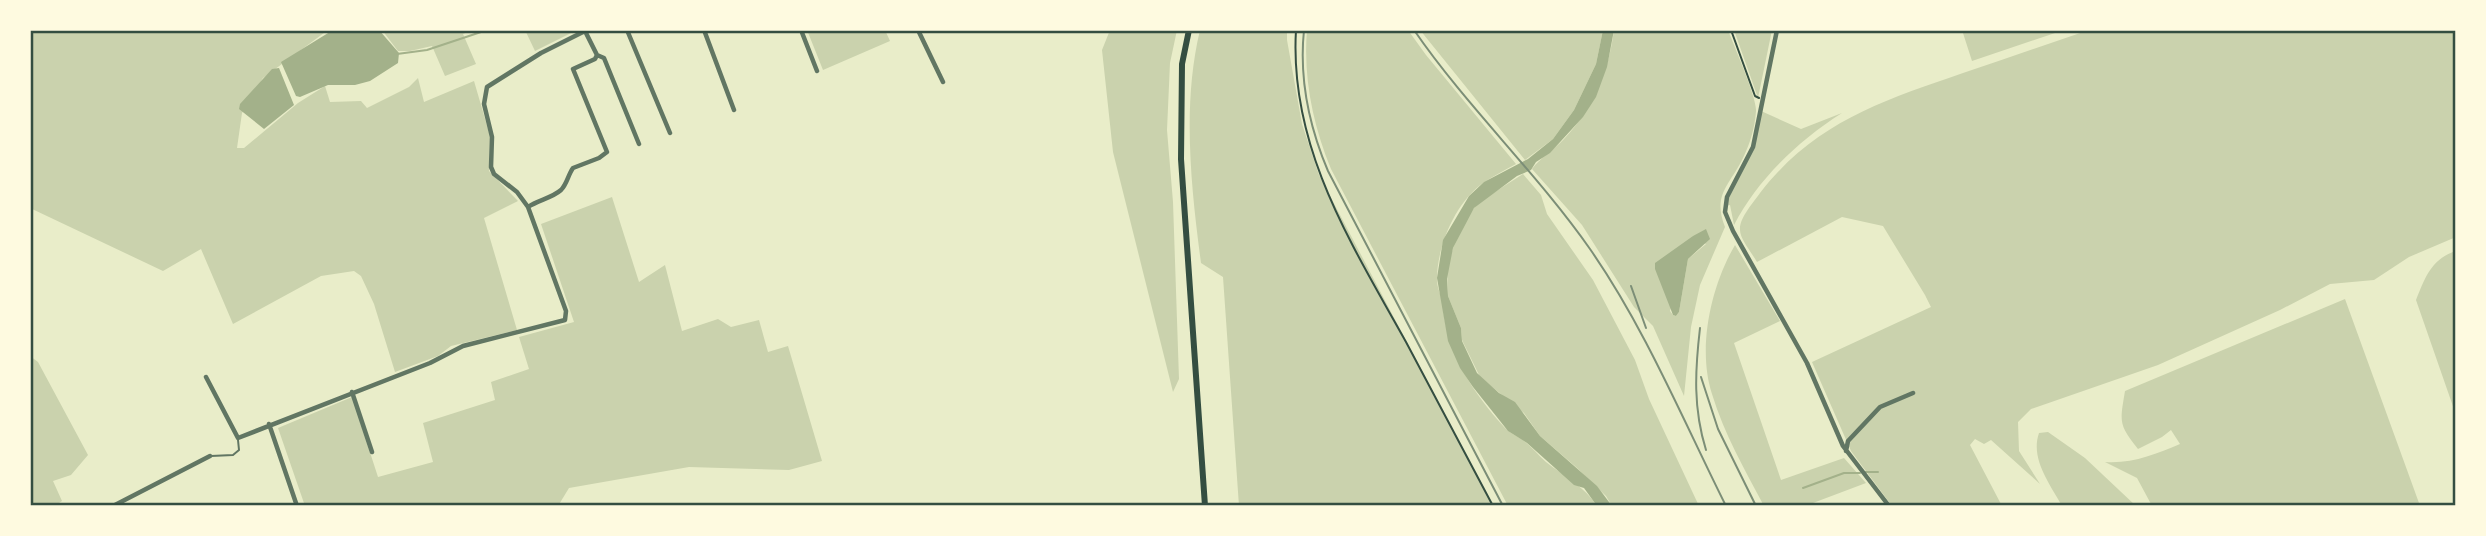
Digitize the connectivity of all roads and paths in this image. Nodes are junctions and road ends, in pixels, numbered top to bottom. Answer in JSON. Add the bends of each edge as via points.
{"nodes":[{"id":1,"x":586,"y":30,"type":"edge"},
{"id":2,"x":627,"y":30,"type":"edge"},
{"id":3,"x":704,"y":30,"type":"edge"},
{"id":4,"x":801,"y":30,"type":"edge"},
{"id":5,"x":918,"y":30,"type":"edge"},
{"id":6,"x":1189,"y":30,"type":"edge"},
{"id":7,"x":1296,"y":30,"type":"edge"},
{"id":8,"x":1731,"y":30,"type":"edge"},
{"id":9,"x":1777,"y":30,"type":"edge"},
{"id":10,"x":597,"y":55,"type":"junction"},
{"id":11,"x":817,"y":71,"type":"dead end"},
{"id":12,"x":943,"y":82,"type":"dead end"},
{"id":13,"x":1763,"y":98,"type":"junction"},
{"id":14,"x":734,"y":110,"type":"dead end"},
{"id":15,"x":670,"y":132,"type":"dead end"},
{"id":16,"x":639,"y":144,"type":"dead end"},
{"id":17,"x":528,"y":207,"type":"junction"},
{"id":18,"x":206,"y":377,"type":"dead end"},
{"id":19,"x":352,"y":392,"type":"junction"},
{"id":20,"x":1913,"y":393,"type":"dead end"},
{"id":21,"x":269,"y":424,"type":"junction"},
{"id":22,"x":238,"y":438,"type":"junction"},
{"id":23,"x":1846,"y":451,"type":"junction"},
{"id":24,"x":372,"y":452,"type":"dead end"},
{"id":25,"x":210,"y":456,"type":"joint"},
{"id":26,"x":113,"y":506,"type":"edge"},
{"id":27,"x":298,"y":506,"type":"edge"},
{"id":28,"x":1205,"y":506,"type":"edge"},
{"id":29,"x":1493,"y":506,"type":"edge"},
{"id":30,"x":1889,"y":506,"type":"edge"}],
"edges":[{"from":1,"to":10,"type":"street"},
{"from":1,"to":17,"type":"street","via":[[487,87],[484,104],[492,137],[491,167]]},
{"from":2,"to":15,"type":"street"},
{"from":3,"to":14,"type":"street"},
{"from":4,"to":11,"type":"street"},
{"from":5,"to":12,"type":"street"},
{"from":6,"to":28,"type":"main road","via":[[1182,64],[1181,159]]},
{"from":7,"to":29,"type":"path","via":[[1300,105],[1320,175]]},
{"from":8,"to":13,"type":"path","via":[[1755,96]]},
{"from":9,"to":13,"type":"street"},
{"from":10,"to":16,"type":"street","via":[[604,58]]},
{"from":10,"to":17,"type":"street","via":[[573,69],[607,152],[573,169],[558,193]]},
{"from":13,"to":23,"type":"street","via":[[1754,147],[1727,197],[1725,212],[1807,363]]},
{"from":17,"to":19,"type":"street","via":[[565,320],[463,346]]},
{"from":18,"to":22,"type":"street"},
{"from":19,"to":21,"type":"street"},
{"from":19,"to":24,"type":"street"},
{"from":20,"to":23,"type":"street","via":[[1880,407],[1848,441]]},
{"from":21,"to":22,"type":"street"},
{"from":21,"to":27,"type":"street"},
{"from":22,"to":25,"type":"lane","via":[[239,450],[233,455]]},
{"from":23,"to":30,"type":"street"},
{"from":25,"to":26,"type":"street"}]}
